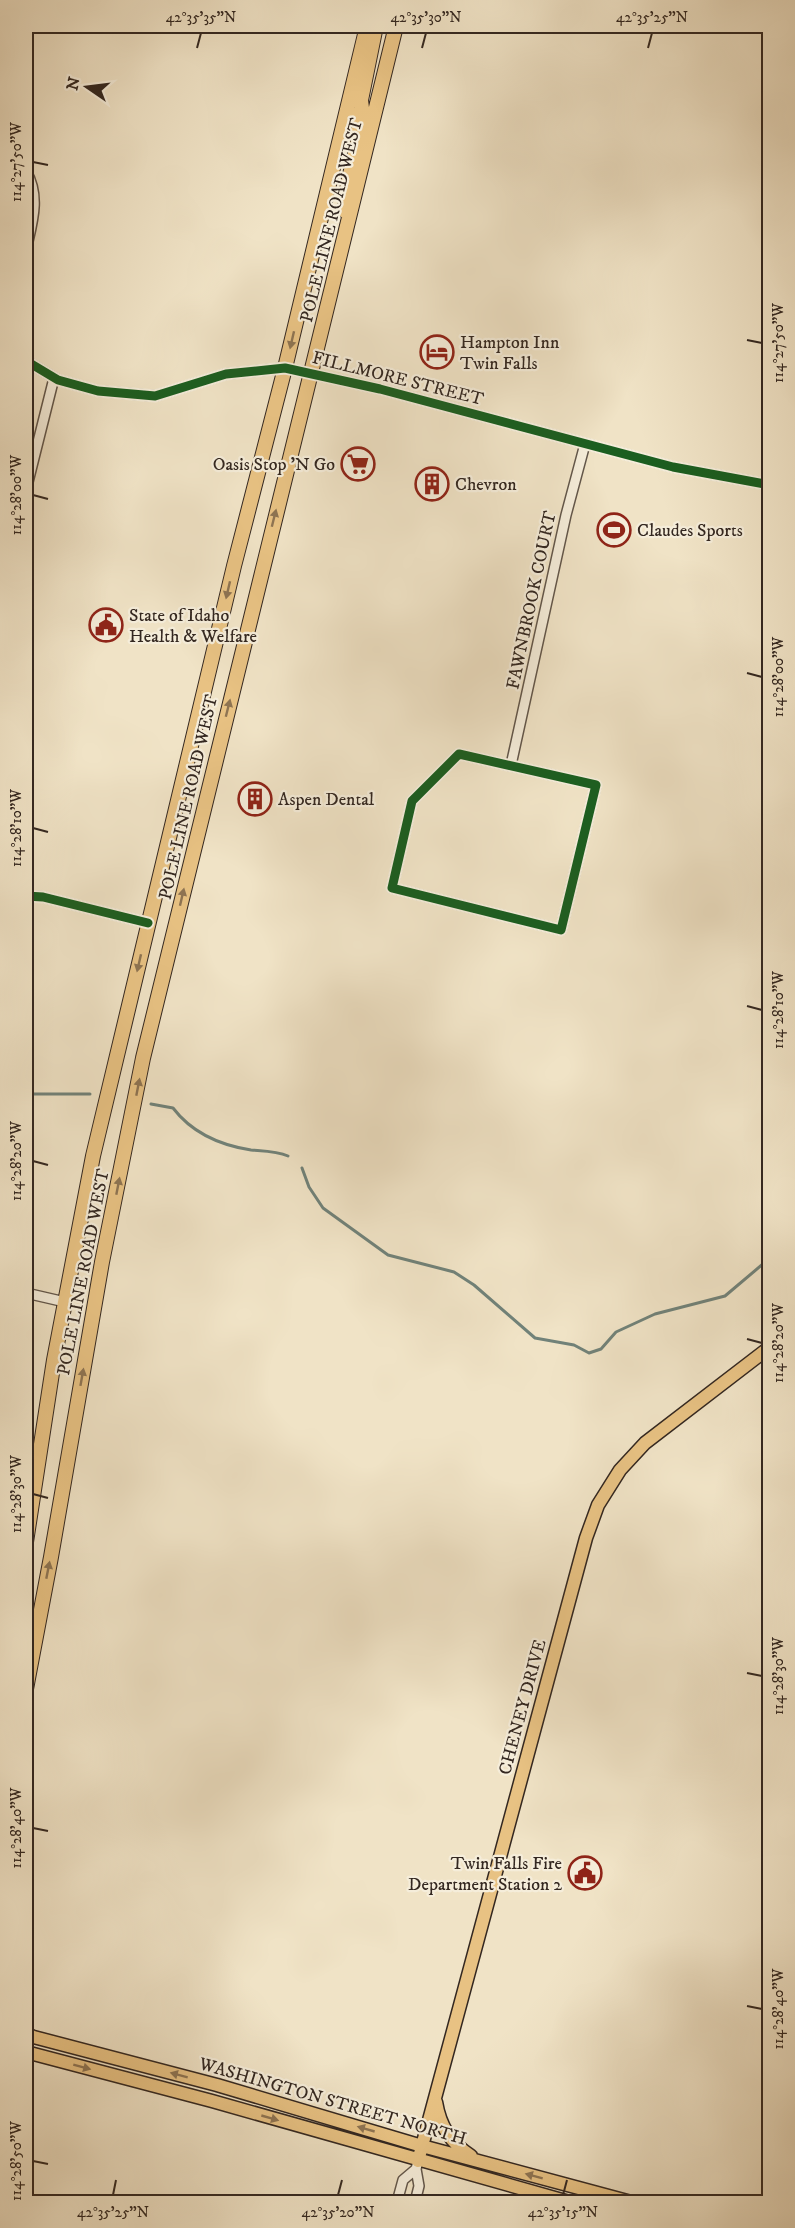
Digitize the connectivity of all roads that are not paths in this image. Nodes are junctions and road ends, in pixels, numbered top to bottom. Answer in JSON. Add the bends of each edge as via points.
{"nodes":[{"id":1,"x":367,"y":26,"type":"edge"},
{"id":2,"x":376,"y":26,"type":"edge"},
{"id":3,"x":396,"y":26,"type":"edge"},
{"id":4,"x":347,"y":110,"type":"junction"},
{"id":5,"x":372,"y":129,"type":"junction"},
{"id":6,"x":26,"y":171,"type":"edge"},
{"id":7,"x":26,"y":250,"type":"edge"},
{"id":8,"x":340,"y":257,"type":"junction"},
{"id":9,"x":26,"y":356,"type":"edge"},
{"id":10,"x":285,"y":368,"type":"junction"},
{"id":11,"x":311,"y":373,"type":"junction"},
{"id":12,"x":54,"y":378,"type":"junction"},
{"id":13,"x":585,"y":444,"type":"junction"},
{"id":14,"x":770,"y":485,"type":"edge"},
{"id":15,"x":26,"y":490,"type":"edge"},
{"id":16,"x":511,"y":765,"type":"junction"},
{"id":17,"x":26,"y":896,"type":"edge"},
{"id":18,"x":148,"y":923,"type":"junction"},
{"id":19,"x":26,"y":1293,"type":"edge"},
{"id":20,"x":65,"y":1302,"type":"junction"},
{"id":21,"x":770,"y":1347,"type":"edge"},
{"id":22,"x":26,"y":1542,"type":"edge"},
{"id":23,"x":26,"y":1689,"type":"edge"},
{"id":24,"x":27,"y":2035,"type":"edge"},
{"id":25,"x":27,"y":2052,"type":"edge"},
{"id":26,"x":436,"y":2096,"type":"junction"},
{"id":27,"x":422,"y":2146,"type":"junction"},
{"id":28,"x":479,"y":2161,"type":"junction"},
{"id":29,"x":417,"y":2165,"type":"junction"},
{"id":30,"x":397,"y":2202,"type":"edge"},
{"id":31,"x":415,"y":2202,"type":"edge"},
{"id":32,"x":569,"y":2202,"type":"edge"},
{"id":33,"x":631,"y":2202,"type":"edge"}],
"edges":[{"from":1,"to":4,"type":"highway","name":"POLE LINE ROAD WEST"},
{"from":2,"to":5,"type":"highway","via":[[361,100],[363,116]]},
{"from":3,"to":5,"type":"highway","name":"POLE LINE ROAD WEST"},
{"from":4,"to":8,"type":"highway","via":[[358,123],[359,137],[348,183]]},
{"from":4,"to":10,"type":"highway","name":"POLE LINE ROAD WEST","one_way":true},
{"from":5,"to":8,"type":"highway","name":"POLE LINE ROAD WEST"},
{"from":6,"to":7,"type":"street","via":[[35,204]]},
{"from":8,"to":11,"type":"highway","name":"POLE LINE ROAD WEST"},
{"from":9,"to":12,"type":"street","name":"FILLMORE STREET","via":[[28,362]]},
{"from":10,"to":11,"type":"street","name":"FILLMORE STREET"},
{"from":10,"to":12,"type":"street","name":"FILLMORE STREET","via":[[225,374],[155,396],[98,391]]},
{"from":10,"to":18,"type":"highway","name":"POLE LINE ROAD WEST","one_way":true},
{"from":11,"to":13,"type":"street","name":"FILLMORE STREET"},
{"from":23,"to":11,"type":"highway","name":"POLE LINE ROAD WEST","one_way":true,"via":[[102,1262],[143,1058]]},
{"from":12,"to":15,"type":"street"},
{"from":13,"to":14,"type":"street","name":"FILLMORE STREET","via":[[673,467]]},
{"from":13,"to":16,"type":"street","name":"FAWNBROOK COURT"},
{"from":16,"to":16,"type":"street","via":[[597,785],[561,930],[392,888],[412,801],[459,754]]},
{"from":17,"to":18,"type":"street"},
{"from":18,"to":20,"type":"highway","name":"POLE LINE ROAD WEST","one_way":true,"via":[[93,1156]]},
{"from":19,"to":20,"type":"street"},
{"from":20,"to":22,"type":"highway","name":"POLE LINE ROAD WEST"},
{"from":21,"to":26,"type":"main road","name":"CHENEY DRIVE","via":[[645,1443],[620,1470],[598,1505]]},
{"from":27,"to":24,"type":"main road","name":"WASHINGTON STREET NORTH","one_way":true,"via":[[217,2085]]},
{"from":25,"to":29,"type":"main road","name":"WASHINGTON STREET NORTH","one_way":true,"via":[[212,2101]]},
{"from":26,"to":27,"type":"main road","name":"CHENEY DRIVE"},
{"from":26,"to":28,"type":"main road","via":[[443,2127],[456,2144]]},
{"from":27,"to":28,"type":"main road","name":"WASHINGTON STREET NORTH"},
{"from":27,"to":29,"type":"main road","name":"CHENEY DRIVE"},
{"from":33,"to":28,"type":"main road","name":"WASHINGTON STREET NORTH","one_way":true},
{"from":29,"to":30,"type":"street","via":[[403,2180]]},
{"from":29,"to":31,"type":"street","via":[[419,2186]]},
{"from":29,"to":32,"type":"main road","name":"WASHINGTON STREET NORTH"}]}
